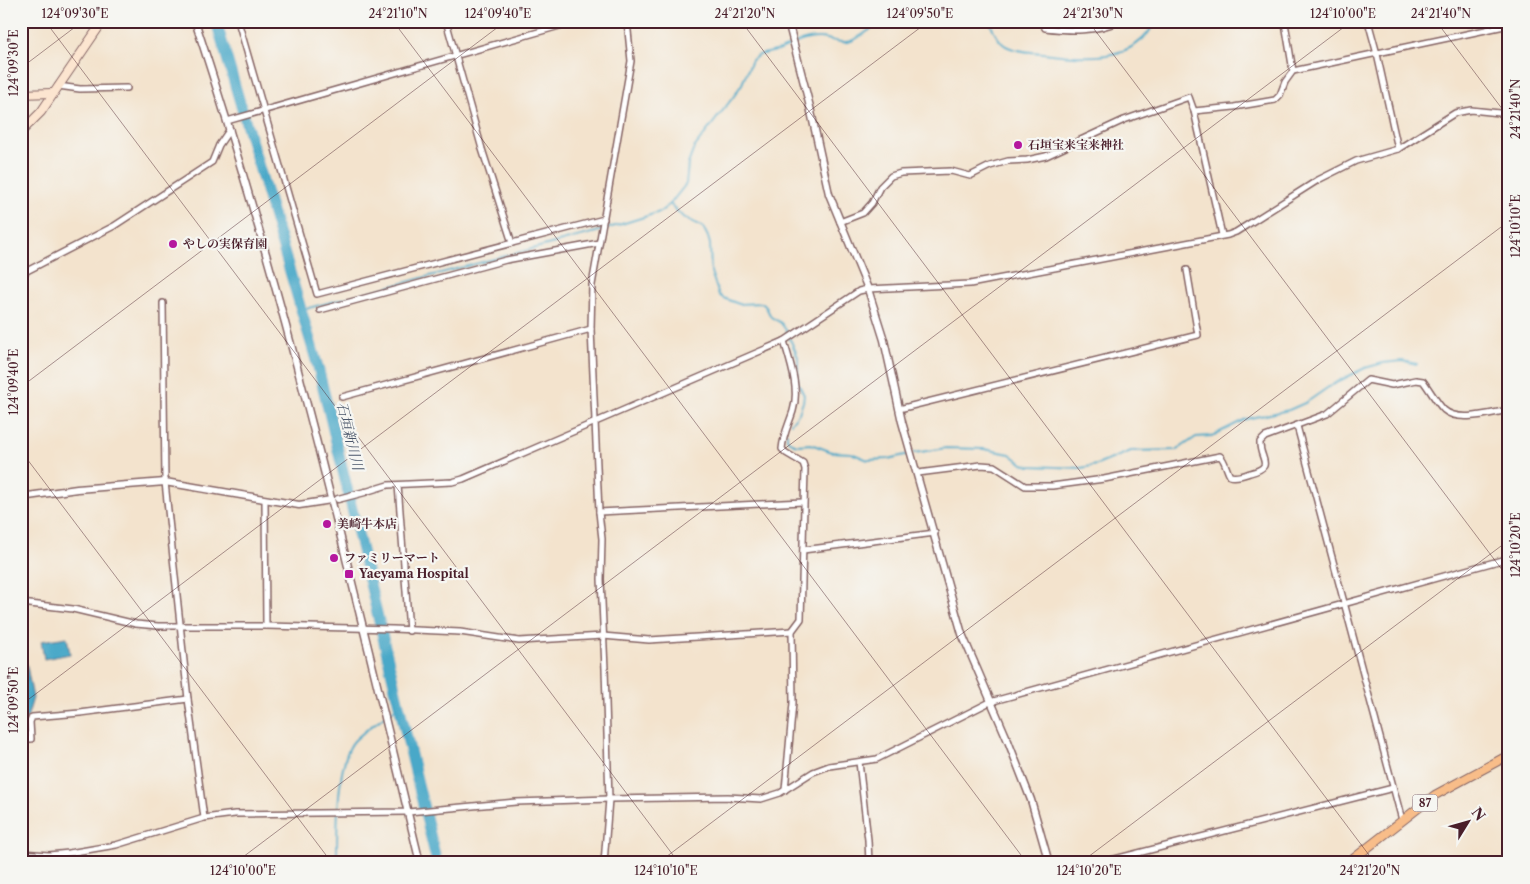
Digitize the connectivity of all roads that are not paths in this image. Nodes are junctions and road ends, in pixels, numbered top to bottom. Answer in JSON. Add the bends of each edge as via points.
{"nodes":[{"id":1,"x":103,"y":21,"type":"edge"},
{"id":2,"x":195,"y":21,"type":"edge"},
{"id":3,"x":238,"y":21,"type":"edge"},
{"id":4,"x":446,"y":21,"type":"edge"},
{"id":5,"x":578,"y":21,"type":"edge"},
{"id":6,"x":628,"y":21,"type":"edge"},
{"id":7,"x":788,"y":21,"type":"edge"},
{"id":8,"x":1042,"y":21,"type":"edge"},
{"id":9,"x":1120,"y":21,"type":"edge"},
{"id":10,"x":1293,"y":21,"type":"edge"},
{"id":11,"x":1368,"y":21,"type":"edge"},
{"id":12,"x":1509,"y":25,"type":"edge"},
{"id":13,"x":1377,"y":54,"type":"junction"},
{"id":14,"x":456,"y":56,"type":"junction"},
{"id":15,"x":1293,"y":71,"type":"junction"},
{"id":16,"x":58,"y":86,"type":"junction"},
{"id":17,"x":127,"y":88,"type":"dead end"},
{"id":18,"x":53,"y":93,"type":"junction"},
{"id":19,"x":21,"y":94,"type":"edge"},
{"id":20,"x":265,"y":110,"type":"junction"},
{"id":21,"x":1194,"y":111,"type":"junction"},
{"id":22,"x":1509,"y":114,"type":"edge"},
{"id":23,"x":228,"y":121,"type":"junction"},
{"id":24,"x":230,"y":129,"type":"junction"},
{"id":25,"x":21,"y":132,"type":"edge"},
{"id":26,"x":1398,"y":149,"type":"junction"},
{"id":27,"x":604,"y":219,"type":"junction"},
{"id":28,"x":840,"y":222,"type":"junction"},
{"id":29,"x":1222,"y":235,"type":"junction"},
{"id":30,"x":512,"y":243,"type":"junction"},
{"id":31,"x":599,"y":243,"type":"junction"},
{"id":32,"x":1187,"y":270,"type":"dead end"},
{"id":33,"x":21,"y":274,"type":"edge"},
{"id":34,"x":868,"y":289,"type":"junction"},
{"id":35,"x":163,"y":303,"type":"dead end"},
{"id":36,"x":320,"y":310,"type":"dead end"},
{"id":37,"x":591,"y":329,"type":"junction"},
{"id":38,"x":784,"y":341,"type":"junction"},
{"id":39,"x":342,"y":397,"type":"dead end"},
{"id":40,"x":899,"y":409,"type":"junction"},
{"id":41,"x":1509,"y":410,"type":"edge"},
{"id":42,"x":595,"y":423,"type":"junction"},
{"id":43,"x":1297,"y":426,"type":"junction"},
{"id":44,"x":918,"y":473,"type":"junction"},
{"id":45,"x":165,"y":482,"type":"junction"},
{"id":46,"x":398,"y":485,"type":"junction"},
{"id":47,"x":365,"y":492,"type":"joint"},
{"id":48,"x":21,"y":498,"type":"edge"},
{"id":49,"x":265,"y":500,"type":"junction"},
{"id":50,"x":334,"y":500,"type":"junction"},
{"id":51,"x":802,"y":502,"type":"junction"},
{"id":52,"x":599,"y":512,"type":"junction"},
{"id":53,"x":934,"y":533,"type":"junction"},
{"id":54,"x":802,"y":550,"type":"junction"},
{"id":55,"x":1509,"y":558,"type":"edge"},
{"id":56,"x":21,"y":603,"type":"edge"},
{"id":57,"x":1344,"y":604,"type":"junction"},
{"id":58,"x":266,"y":626,"type":"junction"},
{"id":59,"x":180,"y":627,"type":"junction"},
{"id":60,"x":366,"y":629,"type":"junction"},
{"id":61,"x":408,"y":631,"type":"junction"},
{"id":62,"x":792,"y":631,"type":"junction"},
{"id":63,"x":604,"y":636,"type":"junction"},
{"id":64,"x":188,"y":698,"type":"junction"},
{"id":65,"x":990,"y":702,"type":"junction"},
{"id":66,"x":21,"y":739,"type":"edge"},
{"id":67,"x":1509,"y":755,"type":"edge"},
{"id":68,"x":859,"y":762,"type":"junction"},
{"id":69,"x":1393,"y":788,"type":"junction"},
{"id":70,"x":785,"y":790,"type":"junction"},
{"id":71,"x":608,"y":799,"type":"junction"},
{"id":72,"x":408,"y":812,"type":"junction"},
{"id":73,"x":204,"y":818,"type":"junction"},
{"id":74,"x":1402,"y":820,"type":"junction"},
{"id":75,"x":21,"y":853,"type":"edge"},
{"id":76,"x":420,"y":863,"type":"edge"},
{"id":77,"x":604,"y":863,"type":"edge"},
{"id":78,"x":869,"y":863,"type":"edge"},
{"id":79,"x":1049,"y":863,"type":"edge"},
{"id":80,"x":1098,"y":863,"type":"edge"},
{"id":81,"x":1348,"y":863,"type":"edge"}],
"edges":[{"from":1,"to":16,"type":"main road"},
{"from":2,"to":23,"type":"street"},
{"from":3,"to":20,"type":"street"},
{"from":4,"to":14,"type":"street"},
{"from":5,"to":14,"type":"street"},
{"from":6,"to":27,"type":"street","via":[[631,60]]},
{"from":7,"to":28,"type":"street","via":[[829,194]]},
{"from":8,"to":9,"type":"street","via":[[1045,28],[1086,30]]},
{"from":10,"to":15,"type":"street","via":[[1285,23]]},
{"from":11,"to":13,"type":"street"},
{"from":12,"to":13,"type":"street"},
{"from":13,"to":15,"type":"street"},
{"from":13,"to":26,"type":"street"},
{"from":14,"to":20,"type":"street"},
{"from":14,"to":30,"type":"street"},
{"from":15,"to":21,"type":"street","via":[[1275,100]]},
{"from":16,"to":17,"type":"street"},
{"from":16,"to":18,"type":"main road"},
{"from":18,"to":19,"type":"main road"},
{"from":18,"to":25,"type":"main road","via":[[41,112]]},
{"from":20,"to":23,"type":"street"},
{"from":20,"to":30,"type":"street","via":[[318,294]]},
{"from":21,"to":28,"type":"street","via":[[1189,97],[1124,120],[1046,156],[1008,161],[970,176],[951,171],[891,176],[863,213]]},
{"from":21,"to":29,"type":"street"},
{"from":22,"to":26,"type":"street","via":[[1471,110],[1455,113]]},
{"from":23,"to":24,"type":"street"},
{"from":24,"to":33,"type":"street","via":[[212,162],[114,226]]},
{"from":24,"to":50,"type":"street"},
{"from":26,"to":29,"type":"street","via":[[1356,161],[1318,180],[1236,232]]},
{"from":27,"to":30,"type":"street"},
{"from":27,"to":31,"type":"street"},
{"from":28,"to":34,"type":"street"},
{"from":29,"to":34,"type":"street","via":[[970,284]]},
{"from":31,"to":36,"type":"street","via":[[506,260]]},
{"from":31,"to":37,"type":"street","via":[[592,284]]},
{"from":32,"to":40,"type":"street","via":[[1198,335]]},
{"from":34,"to":38,"type":"street","via":[[859,291]]},
{"from":34,"to":40,"type":"street","via":[[884,340]]},
{"from":35,"to":45,"type":"street"},
{"from":37,"to":39,"type":"street"},
{"from":37,"to":42,"type":"street"},
{"from":38,"to":42,"type":"street"},
{"from":38,"to":51,"type":"street","via":[[796,394],[782,449],[803,463]]},
{"from":40,"to":44,"type":"street"},
{"from":41,"to":43,"type":"street","via":[[1461,417],[1451,415],[1423,381],[1392,385],[1368,380],[1327,414]]},
{"from":42,"to":46,"type":"street","via":[[463,480]]},
{"from":42,"to":52,"type":"street"},
{"from":43,"to":44,"type":"street","via":[[1265,437],[1260,442],[1264,467],[1240,476],[1230,476],[1220,456],[1104,479],[1047,486],[1024,486],[994,466]]},
{"from":43,"to":57,"type":"street"},
{"from":44,"to":53,"type":"street"},
{"from":45,"to":48,"type":"street","via":[[77,489]]},
{"from":45,"to":49,"type":"street"},
{"from":45,"to":59,"type":"street"},
{"from":46,"to":47,"type":"street"},
{"from":46,"to":61,"type":"street"},
{"from":47,"to":50,"type":"street"},
{"from":49,"to":50,"type":"street","via":[[298,505]]},
{"from":49,"to":58,"type":"street"},
{"from":50,"to":60,"type":"street"},
{"from":51,"to":52,"type":"street"},
{"from":51,"to":54,"type":"street"},
{"from":52,"to":63,"type":"street"},
{"from":53,"to":54,"type":"street"},
{"from":53,"to":65,"type":"street","via":[[962,634]]},
{"from":54,"to":62,"type":"street","via":[[801,619]]},
{"from":55,"to":57,"type":"street"},
{"from":56,"to":59,"type":"street","via":[[73,608],[136,624]]},
{"from":57,"to":65,"type":"street"},
{"from":57,"to":69,"type":"street"},
{"from":58,"to":59,"type":"street"},
{"from":58,"to":60,"type":"street"},
{"from":59,"to":64,"type":"street"},
{"from":60,"to":61,"type":"street"},
{"from":60,"to":72,"type":"street"},
{"from":61,"to":63,"type":"street","via":[[460,632],[520,641]]},
{"from":62,"to":63,"type":"street","via":[[649,640]]},
{"from":62,"to":70,"type":"street","via":[[793,703]]},
{"from":63,"to":71,"type":"street"},
{"from":64,"to":66,"type":"street","via":[[32,717],[31,739]]},
{"from":64,"to":73,"type":"street"},
{"from":65,"to":68,"type":"street","via":[[877,759]]},
{"from":65,"to":79,"type":"street","via":[[1030,800]]},
{"from":67,"to":74,"type":"main road","number":"87","via":[[1435,795]]},
{"from":68,"to":70,"type":"street","via":[[813,772]]},
{"from":68,"to":78,"type":"street"},
{"from":69,"to":74,"type":"street"},
{"from":69,"to":80,"type":"street"},
{"from":70,"to":71,"type":"street","via":[[761,799]]},
{"from":71,"to":72,"type":"street","via":[[516,802]]},
{"from":71,"to":77,"type":"street"},
{"from":72,"to":73,"type":"street","via":[[235,814]]},
{"from":72,"to":76,"type":"street"},
{"from":73,"to":75,"type":"street","via":[[116,845],[49,855]]},
{"from":74,"to":81,"type":"main road","number":"87"}]}
